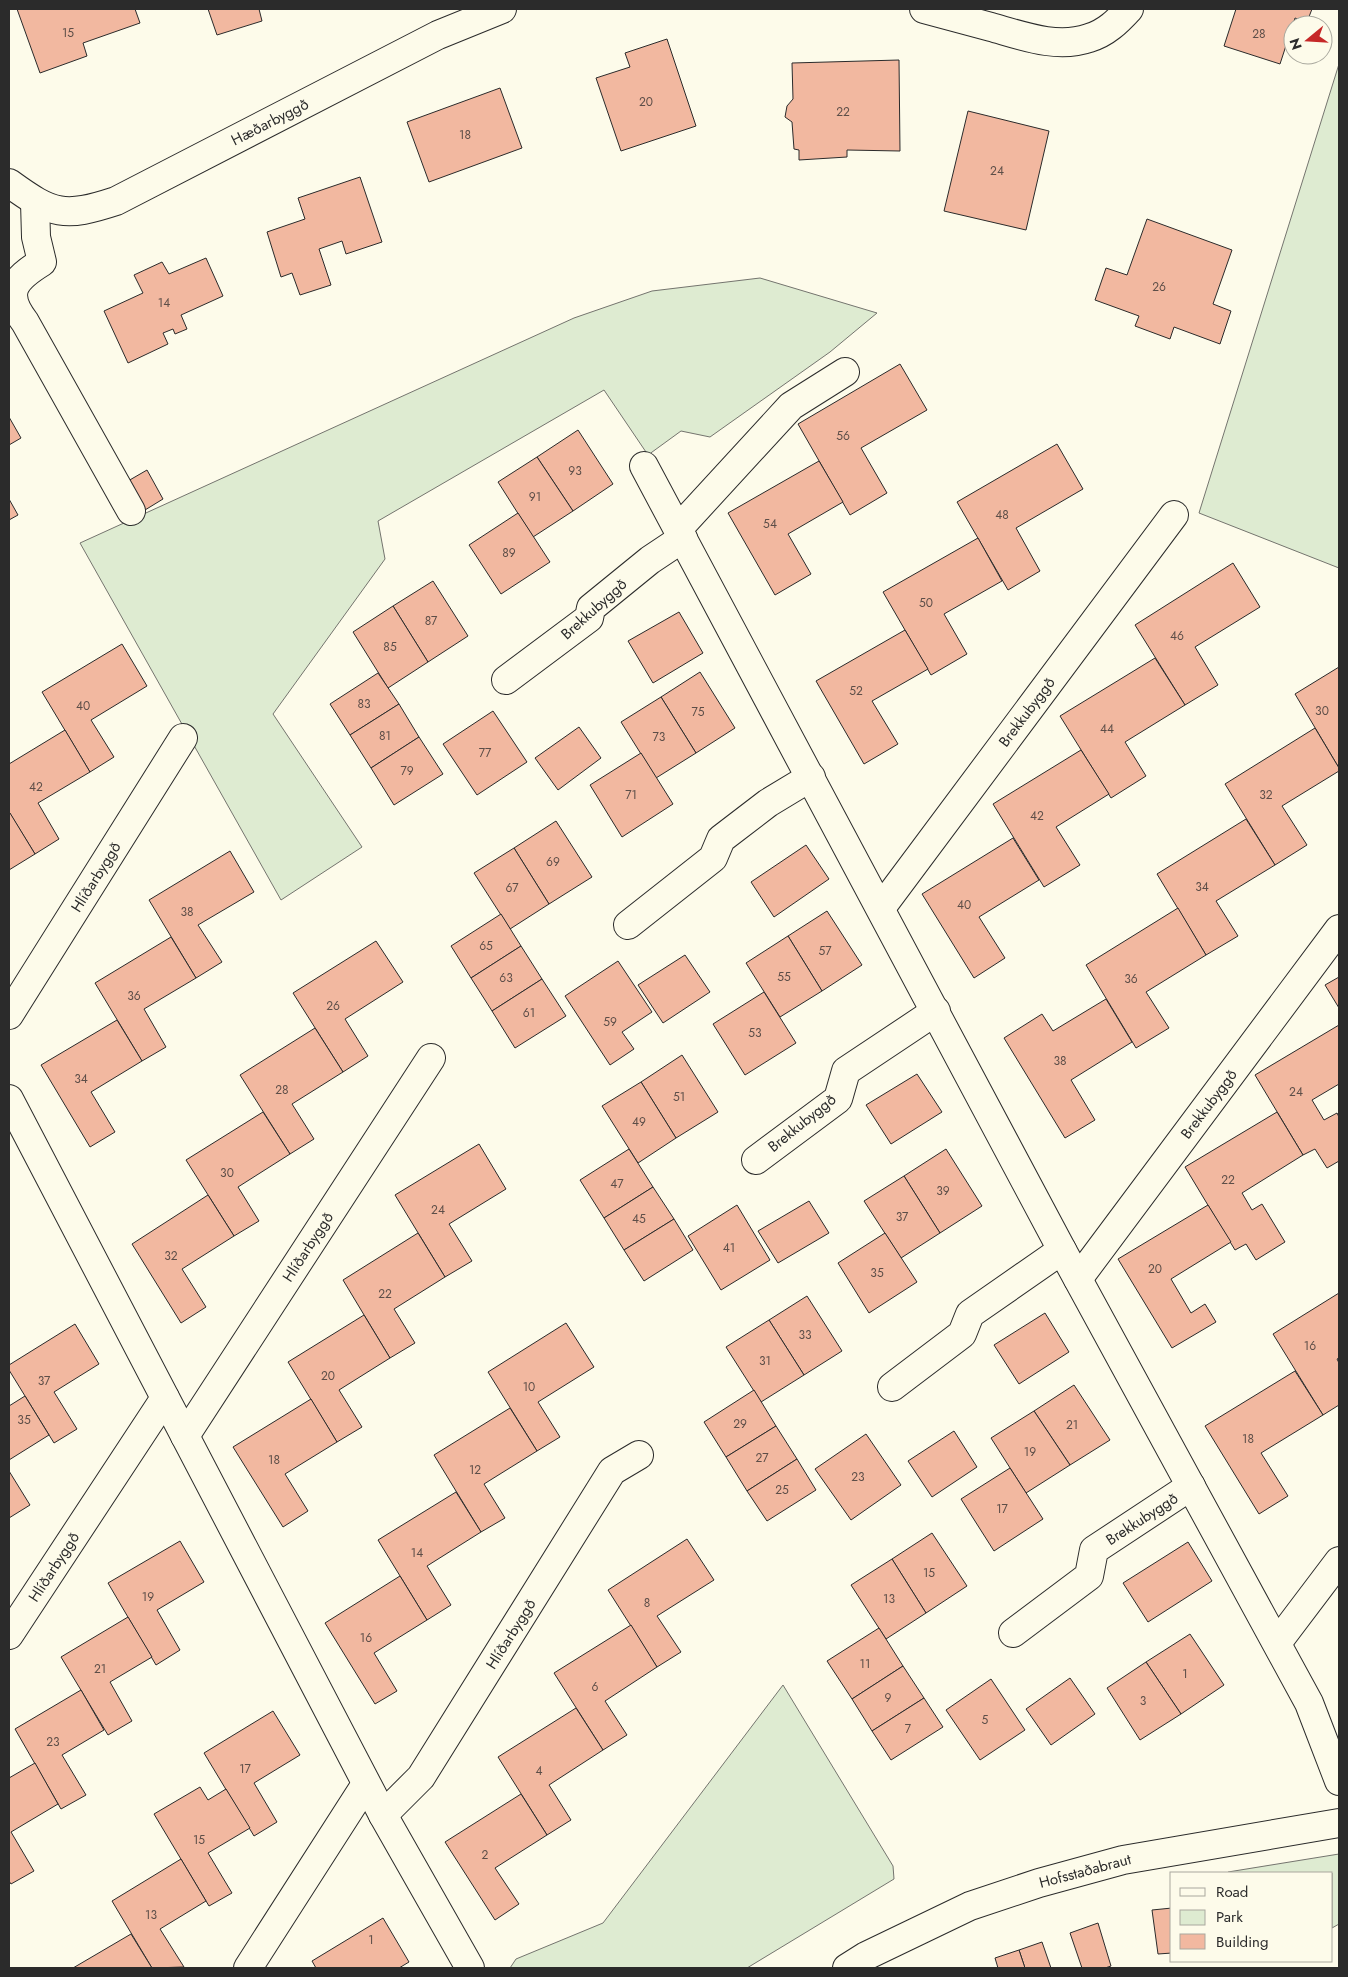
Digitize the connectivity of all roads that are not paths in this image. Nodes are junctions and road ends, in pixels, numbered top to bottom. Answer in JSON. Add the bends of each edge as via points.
{"nodes":[{"id":1,"x":502,"y":9,"type":"edge"},
{"id":2,"x":924,"y":9,"type":"edge"},
{"id":3,"x":1129,"y":9,"type":"edge"},
{"id":4,"x":9,"y":183,"type":"edge"},
{"id":5,"x":35,"y":202,"type":"junction"},
{"id":6,"x":845,"y":372,"type":"dead end"},
{"id":7,"x":644,"y":466,"type":"dead end"},
{"id":8,"x":131,"y":511,"type":"dead end"},
{"id":9,"x":1174,"y":515,"type":"dead end"},
{"id":10,"x":680,"y":534,"type":"junction"},
{"id":11,"x":506,"y":680,"type":"dead end"},
{"id":12,"x":183,"y":738,"type":"dead end"},
{"id":13,"x":810,"y":777,"type":"junction"},
{"id":14,"x":880,"y":908,"type":"junction"},
{"id":15,"x":628,"y":925,"type":"dead end"},
{"id":16,"x":1339,"y":929,"type":"edge"},
{"id":17,"x":936,"y":1011,"type":"junction"},
{"id":18,"x":9,"y":1015,"type":"edge"},
{"id":19,"x":431,"y":1058,"type":"dead end"},
{"id":20,"x":9,"y":1098,"type":"edge"},
{"id":21,"x":756,"y":1160,"type":"dead end"},
{"id":22,"x":1062,"y":1250,"type":"junction"},
{"id":23,"x":1078,"y":1279,"type":"junction"},
{"id":24,"x":892,"y":1387,"type":"dead end"},
{"id":25,"x":165,"y":1398,"type":"junction"},
{"id":26,"x":185,"y":1436,"type":"junction"},
{"id":27,"x":639,"y":1455,"type":"dead end"},
{"id":28,"x":1191,"y":1486,"type":"junction"},
{"id":29,"x":1339,"y":1561,"type":"edge"},
{"id":30,"x":1012,"y":1633,"type":"dead end"},
{"id":31,"x":9,"y":1635,"type":"edge"},
{"id":32,"x":1277,"y":1644,"type":"junction"},
{"id":33,"x":1339,"y":1781,"type":"edge"},
{"id":34,"x":366,"y":1784,"type":"junction"},
{"id":35,"x":383,"y":1815,"type":"junction"},
{"id":36,"x":1339,"y":1823,"type":"edge"},
{"id":37,"x":248,"y":1968,"type":"edge"},
{"id":38,"x":470,"y":1968,"type":"edge"},
{"id":39,"x":847,"y":1968,"type":"edge"}],
"edges":[{"from":1,"to":5,"type":"street","name":"Hæðarbyggð","via":[[438,35],[116,201],[87,211],[64,212]]},
{"from":2,"to":3,"type":"street","via":[[1034,39],[1073,42],[1104,32]]},
{"from":4,"to":5,"type":"street","name":"Hæðarbyggð"},
{"from":5,"to":8,"type":"street","via":[[36,237],[42,262],[17,282],[12,295],[15,309]]},
{"from":6,"to":10,"type":"street","name":"Brekkubyggð","via":[[791,406]]},
{"from":7,"to":10,"type":"street","name":"Brekkubyggð"},
{"from":9,"to":14,"type":"street","name":"Brekkubyggð"},
{"from":10,"to":11,"type":"street","name":"Brekkubyggð","via":[[592,608],[589,618]]},
{"from":10,"to":13,"type":"street","name":"Brekkubyggð"},
{"from":12,"to":18,"type":"street","name":"Hlíðarbyggð"},
{"from":13,"to":14,"type":"street","name":"Brekkubyggð"},
{"from":13,"to":15,"type":"street","via":[[720,838],[713,858]]},
{"from":14,"to":17,"type":"street","name":"Brekkubyggð"},
{"from":16,"to":23,"type":"street","name":"Brekkubyggð"},
{"from":17,"to":21,"type":"street","name":"Brekkubyggð","via":[[846,1071],[838,1098]]},
{"from":17,"to":22,"type":"street","name":"Brekkubyggð"},
{"from":19,"to":26,"type":"street","name":"Hlíðarbyggð"},
{"from":20,"to":25,"type":"street"},
{"from":22,"to":23,"type":"street","name":"Brekkubyggð"},
{"from":22,"to":24,"type":"street","via":[[970,1314],[962,1334]]},
{"from":23,"to":28,"type":"street","name":"Brekkubyggð"},
{"from":25,"to":26,"type":"street"},
{"from":25,"to":31,"type":"street","name":"Hlíðarbyggð"},
{"from":26,"to":34,"type":"street"},
{"from":27,"to":35,"type":"street","name":"Hlíðarbyggð","via":[[612,1471],[421,1777]]},
{"from":28,"to":30,"type":"street","name":"Brekkubyggð","via":[[1094,1550],[1089,1576]]},
{"from":28,"to":32,"type":"street","name":"Brekkubyggð"},
{"from":29,"to":32,"type":"street"},
{"from":32,"to":33,"type":"street","name":"Brekkubyggð","via":[[1310,1704]]},
{"from":34,"to":35,"type":"street"},
{"from":34,"to":37,"type":"street"},
{"from":35,"to":38,"type":"street"},
{"from":36,"to":39,"type":"street","name":"Hofsstaðabraut","via":[[1123,1860],[1039,1883],[970,1906]]}]}
